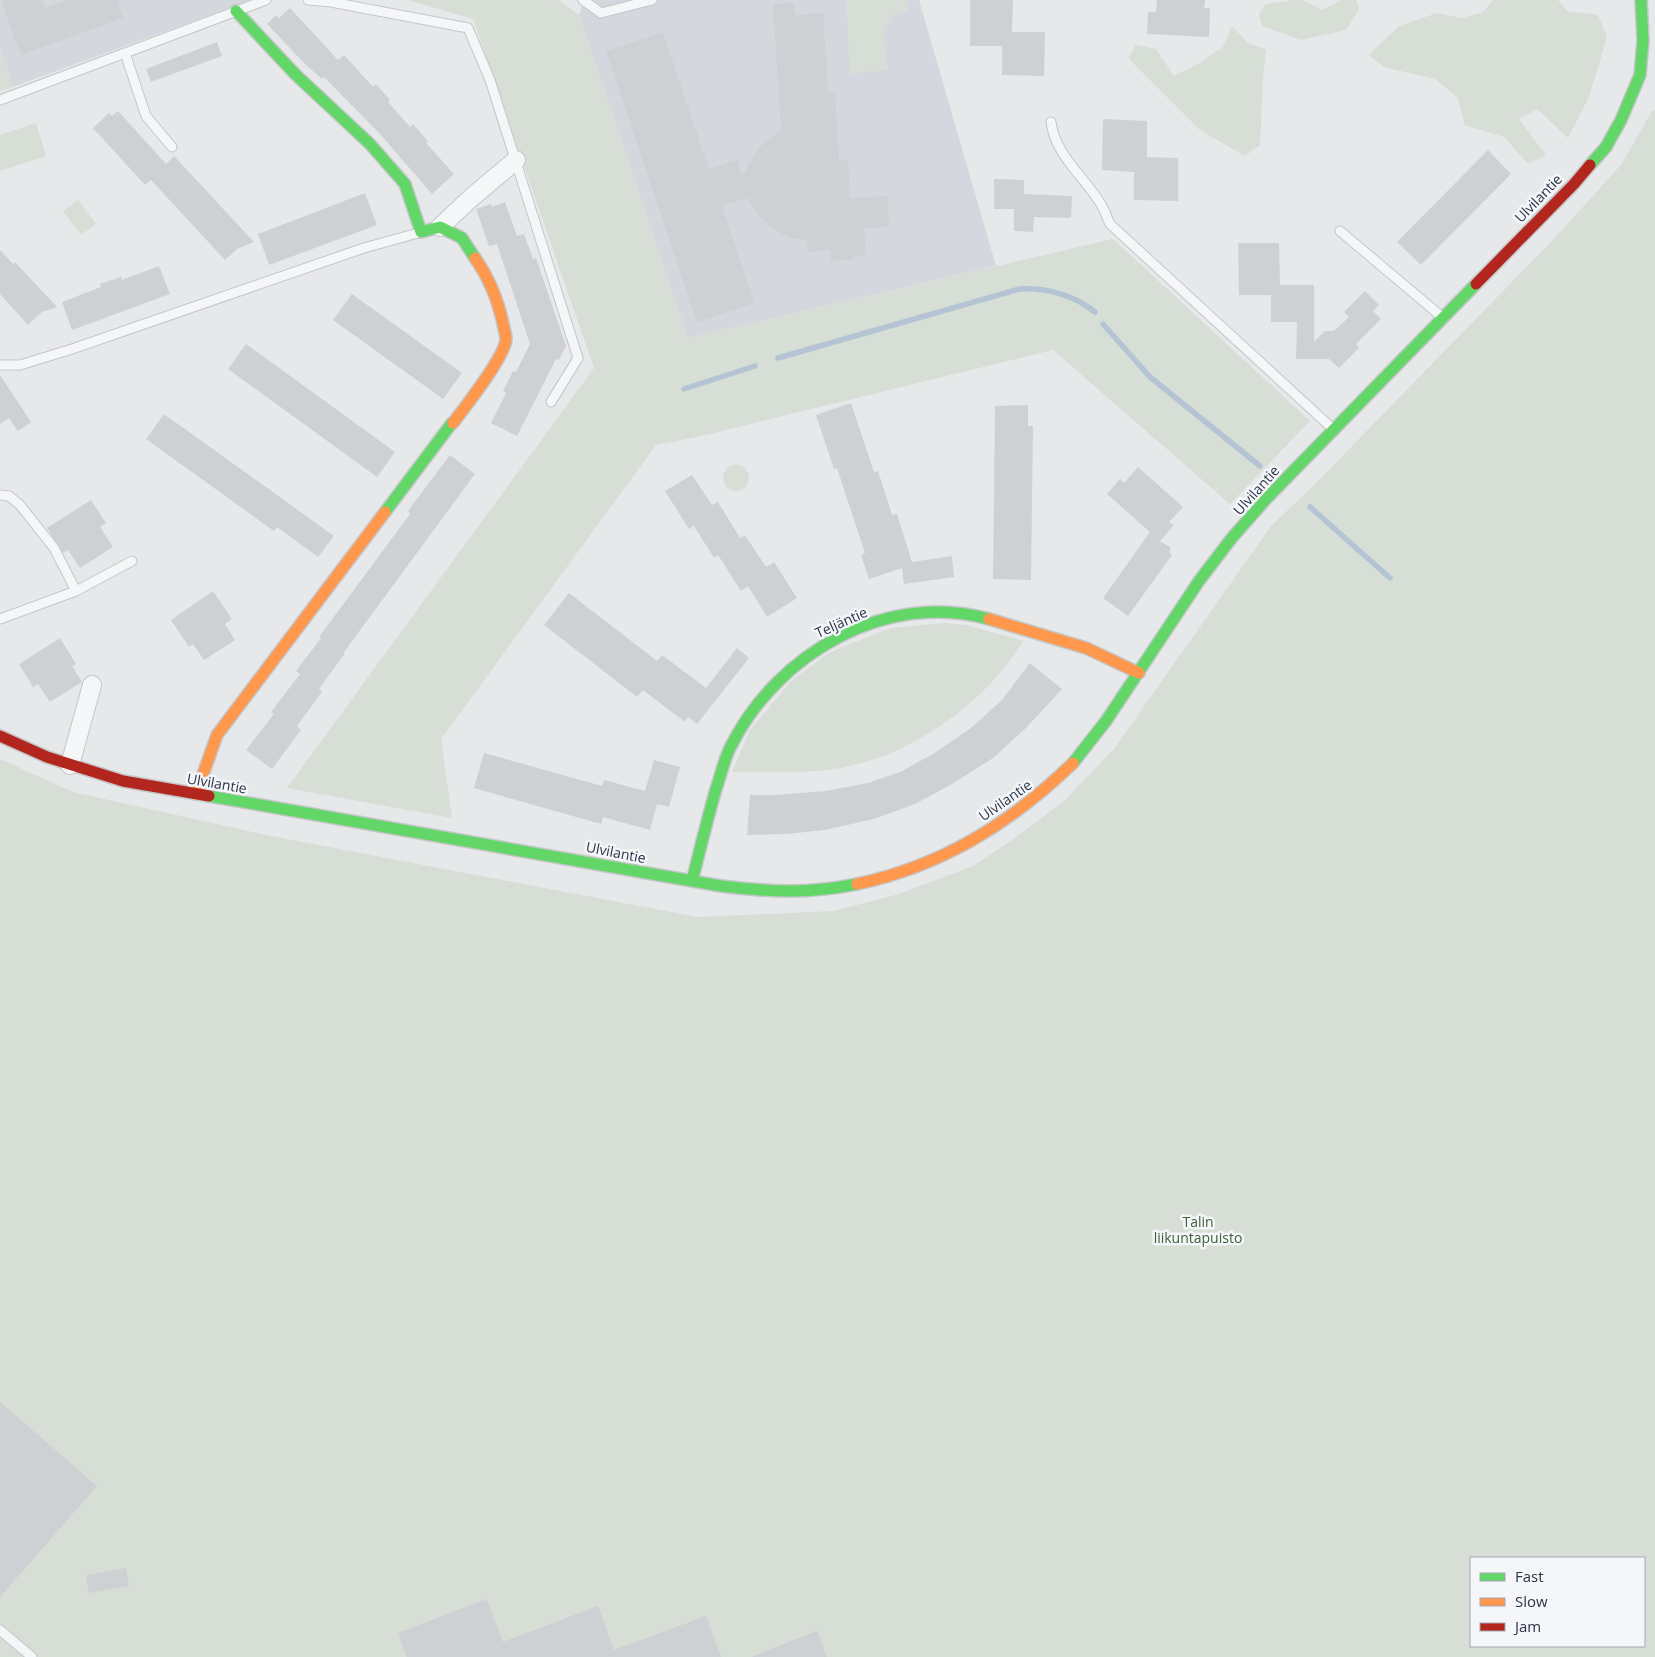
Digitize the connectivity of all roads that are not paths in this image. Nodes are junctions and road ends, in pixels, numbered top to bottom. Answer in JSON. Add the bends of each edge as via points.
{"nodes":[{"id":1,"x":266,"y":0,"type":"edge"},
{"id":2,"x":308,"y":0,"type":"edge"},
{"id":3,"x":583,"y":0,"type":"edge"},
{"id":4,"x":652,"y":0,"type":"edge"},
{"id":5,"x":1641,"y":0,"type":"edge"},
{"id":6,"x":236,"y":11,"type":"junction"},
{"id":7,"x":125,"y":53,"type":"junction"},
{"id":8,"x":1647,"y":76,"type":"edge"},
{"id":9,"x":0,"y":100,"type":"edge"},
{"id":10,"x":1051,"y":122,"type":"dead end"},
{"id":11,"x":172,"y":147,"type":"dead end"},
{"id":12,"x":516,"y":160,"type":"junction"},
{"id":13,"x":440,"y":227,"type":"junction"},
{"id":14,"x":1340,"y":231,"type":"dead end"},
{"id":15,"x":421,"y":232,"type":"junction"},
{"id":16,"x":1442,"y":318,"type":"junction"},
{"id":17,"x":0,"y":365,"type":"edge"},
{"id":18,"x":551,"y":402,"type":"dead end"},
{"id":19,"x":1333,"y":429,"type":"junction"},
{"id":20,"x":0,"y":494,"type":"edge"},
{"id":21,"x":132,"y":561,"type":"dead end"},
{"id":22,"x":76,"y":592,"type":"junction"},
{"id":23,"x":0,"y":619,"type":"edge"},
{"id":24,"x":1139,"y":673,"type":"junction"},
{"id":25,"x":92,"y":685,"type":"dead end"},
{"id":26,"x":0,"y":736,"type":"edge"},
{"id":27,"x":70,"y":765,"type":"junction"},
{"id":28,"x":196,"y":794,"type":"junction"},
{"id":29,"x":692,"y":881,"type":"junction"},
{"id":30,"x":0,"y":1630,"type":"edge"},
{"id":31,"x":32,"y":1657,"type":"edge"}],
"edges":[{"from":1,"to":6,"type":"lane"},
{"from":2,"to":12,"type":"lane","via":[[468,28],[490,80]]},
{"from":3,"to":4,"type":"lane","via":[[601,13]]},
{"from":5,"to":8,"type":"street","name":"Ulvilantie"},
{"from":6,"to":7,"type":"lane"},
{"from":6,"to":15,"type":"street","via":[[296,75],[370,144],[405,184]]},
{"from":7,"to":9,"type":"lane"},
{"from":7,"to":11,"type":"lane","via":[[146,116]]},
{"from":8,"to":16,"type":"street","name":"Ulvilantie","via":[[1606,147],[1574,184]]},
{"from":10,"to":19,"type":"lane","via":[[1052,131],[1070,165],[1101,205],[1110,224]]},
{"from":12,"to":13,"type":"street"},
{"from":12,"to":18,"type":"lane","via":[[578,358]]},
{"from":13,"to":15,"type":"street"},
{"from":13,"to":28,"type":"street","via":[[462,238],[483,268],[498,302],[506,339],[503,351],[478,390],[217,735]]},
{"from":14,"to":16,"type":"lane"},
{"from":15,"to":17,"type":"lane","via":[[364,248],[72,349],[20,365]]},
{"from":16,"to":19,"type":"street","name":"Ulvilantie"},
{"from":19,"to":24,"type":"street","name":"Ulvilantie","via":[[1224,548]]},
{"from":20,"to":22,"type":"lane","via":[[9,496],[20,505],[54,548]]},
{"from":21,"to":22,"type":"lane"},
{"from":22,"to":23,"type":"lane"},
{"from":24,"to":29,"type":"street","name":"Ulvilantie","via":[[1095,736],[1047,788],[1004,821],[938,858],[830,890],[798,892]]},
{"from":24,"to":29,"type":"street","name":"Teljäntie","via":[[1104,655],[1072,644],[963,613],[945,611],[908,615],[865,625],[840,636],[791,667],[746,718],[727,755]]},
{"from":25,"to":27,"type":"street"},
{"from":26,"to":27,"type":"street","name":"Ulvilantie"},
{"from":27,"to":28,"type":"street","name":"Ulvilantie","via":[[123,781]]},
{"from":28,"to":29,"type":"street","name":"Ulvilantie"},
{"from":30,"to":31,"type":"lane"}]}
